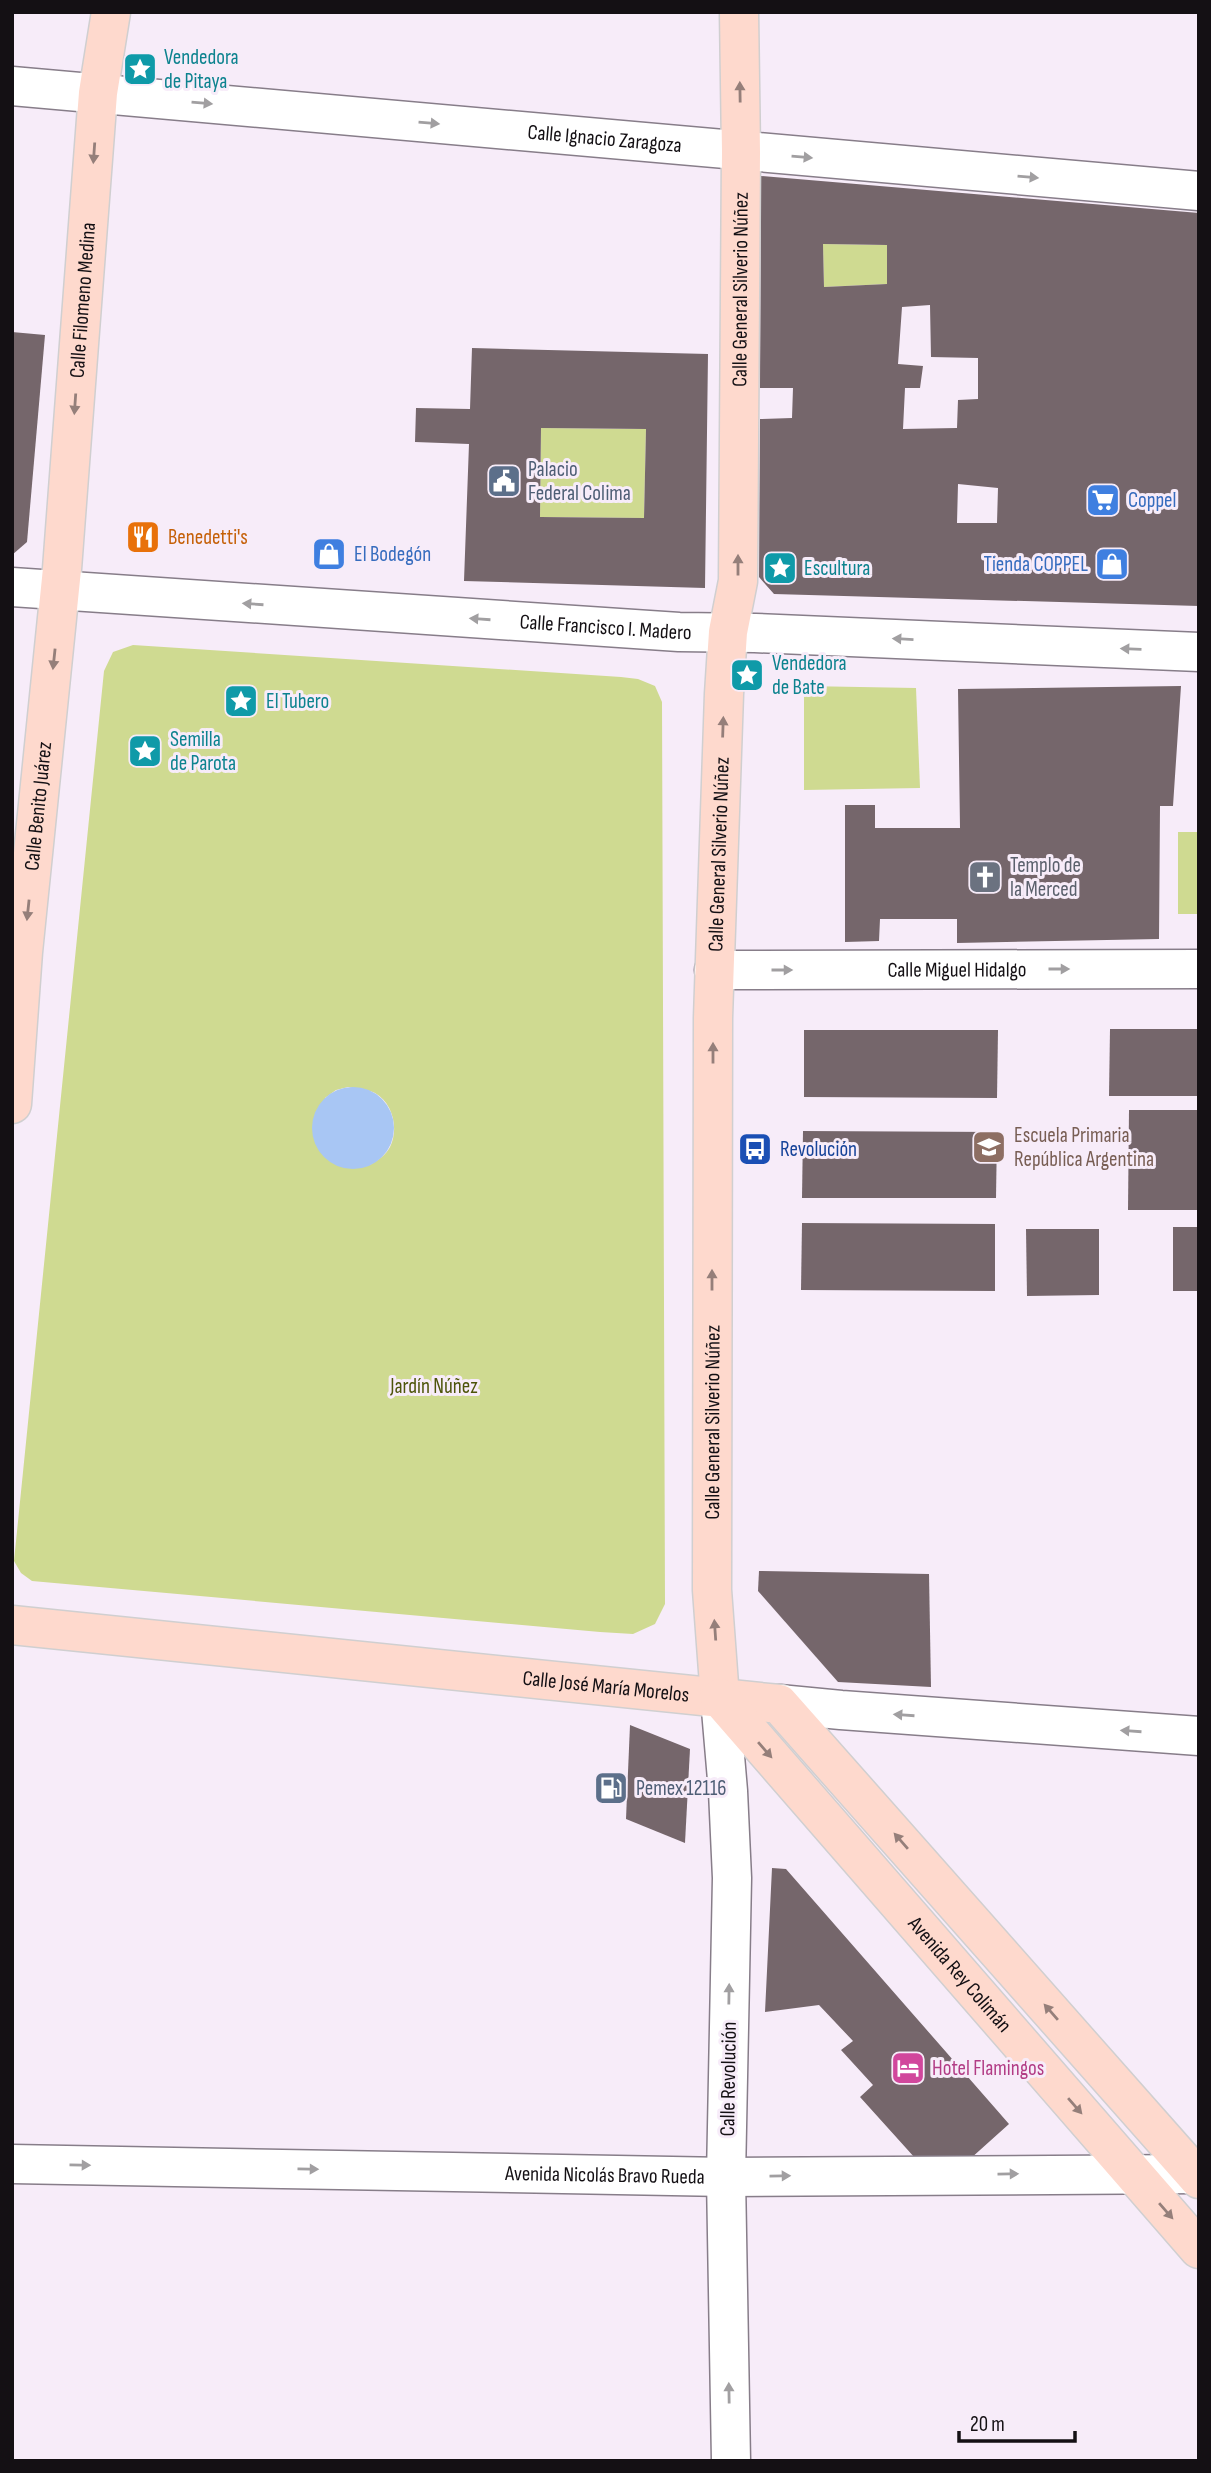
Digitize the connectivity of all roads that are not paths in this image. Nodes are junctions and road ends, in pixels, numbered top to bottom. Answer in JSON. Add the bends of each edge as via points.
{"nodes":[{"id":1,"x":111,"y":12,"type":"edge"},
{"id":2,"x":739,"y":12,"type":"edge"},
{"id":3,"x":12,"y":86,"type":"edge"},
{"id":4,"x":98,"y":93,"type":"junction"},
{"id":5,"x":741,"y":152,"type":"junction"},
{"id":6,"x":1199,"y":191,"type":"edge"},
{"id":7,"x":12,"y":587,"type":"edge"},
{"id":8,"x":60,"y":591,"type":"junction"},
{"id":9,"x":728,"y":632,"type":"junction"},
{"id":10,"x":1199,"y":652,"type":"edge"},
{"id":11,"x":18,"y":952,"type":"edge"},
{"id":12,"x":1199,"y":969,"type":"edge"},
{"id":13,"x":714,"y":970,"type":"junction"},
{"id":14,"x":12,"y":1104,"type":"edge"},
{"id":15,"x":12,"y":1625,"type":"edge"},
{"id":16,"x":720,"y":1698,"type":"junction"},
{"id":17,"x":779,"y":1704,"type":"junction"},
{"id":18,"x":1199,"y":1736,"type":"edge"},
{"id":19,"x":12,"y":2164,"type":"edge"},
{"id":20,"x":1133,"y":2173,"type":"junction"},
{"id":21,"x":1197,"y":2175,"type":"edge"},
{"id":22,"x":726,"y":2177,"type":"junction"},
{"id":23,"x":1199,"y":2249,"type":"edge"},
{"id":24,"x":731,"y":2461,"type":"edge"}],
"edges":[{"from":1,"to":4,"type":"main road","name":"Calle Filomeno Medina"},
{"from":5,"to":2,"type":"main road","name":"Calle General Silverio Núñez","one_way":true},
{"from":3,"to":4,"type":"street","name":"Calle Ignacio Zaragoza"},
{"from":4,"to":5,"type":"street","name":"Calle Ignacio Zaragoza","one_way":true},
{"from":4,"to":8,"type":"main road","name":"Calle Filomeno Medina","one_way":true},
{"from":5,"to":6,"type":"street","name":"Calle Ignacio Zaragoza","one_way":true},
{"from":9,"to":5,"type":"main road","name":"Calle General Silverio Núñez","one_way":true,"via":[[738,581]]},
{"from":7,"to":8,"type":"street","name":"Calle Francisco I. Madero"},
{"from":9,"to":8,"type":"street","name":"Calle Francisco I. Madero","one_way":true},
{"from":8,"to":11,"type":"main road","name":"Calle Benito Juárez","one_way":true},
{"from":10,"to":9,"type":"street","name":"Calle Francisco I. Madero","one_way":true},
{"from":13,"to":9,"type":"main road","name":"Calle General Silverio Núñez","one_way":true},
{"from":11,"to":14,"type":"main road","name":"Calle Benito Juárez"},
{"from":13,"to":12,"type":"street","name":"Calle Miguel Hidalgo","one_way":true},
{"from":16,"to":13,"type":"main road","name":"Calle General Silverio Núñez","one_way":true,"via":[[712,1590]]},
{"from":15,"to":16,"type":"main road","name":"Calle José María Morelos"},
{"from":16,"to":17,"type":"main road","name":"Calle José María Morelos"},
{"from":16,"to":20,"type":"main road","name":"Avenida Rey Colimán","one_way":true},
{"from":22,"to":16,"type":"street","name":"Calle Revolución","one_way":true,"via":[[732,1878]]},
{"from":18,"to":17,"type":"street","name":"Calle José María Morelos","one_way":true},
{"from":21,"to":17,"type":"main road","name":"Avenida Rey Colimán","one_way":true},
{"from":19,"to":22,"type":"street","name":"Avenida Nicolás Bravo Rueda","one_way":true},
{"from":20,"to":21,"type":"street","name":"Avenida Nicolás Bravo Rueda"},
{"from":22,"to":20,"type":"street","name":"Avenida Nicolás Bravo Rueda","one_way":true},
{"from":20,"to":23,"type":"main road","name":"Avenida Rey Colimán","one_way":true},
{"from":24,"to":22,"type":"street","name":"Calle Revolución","one_way":true}]}
